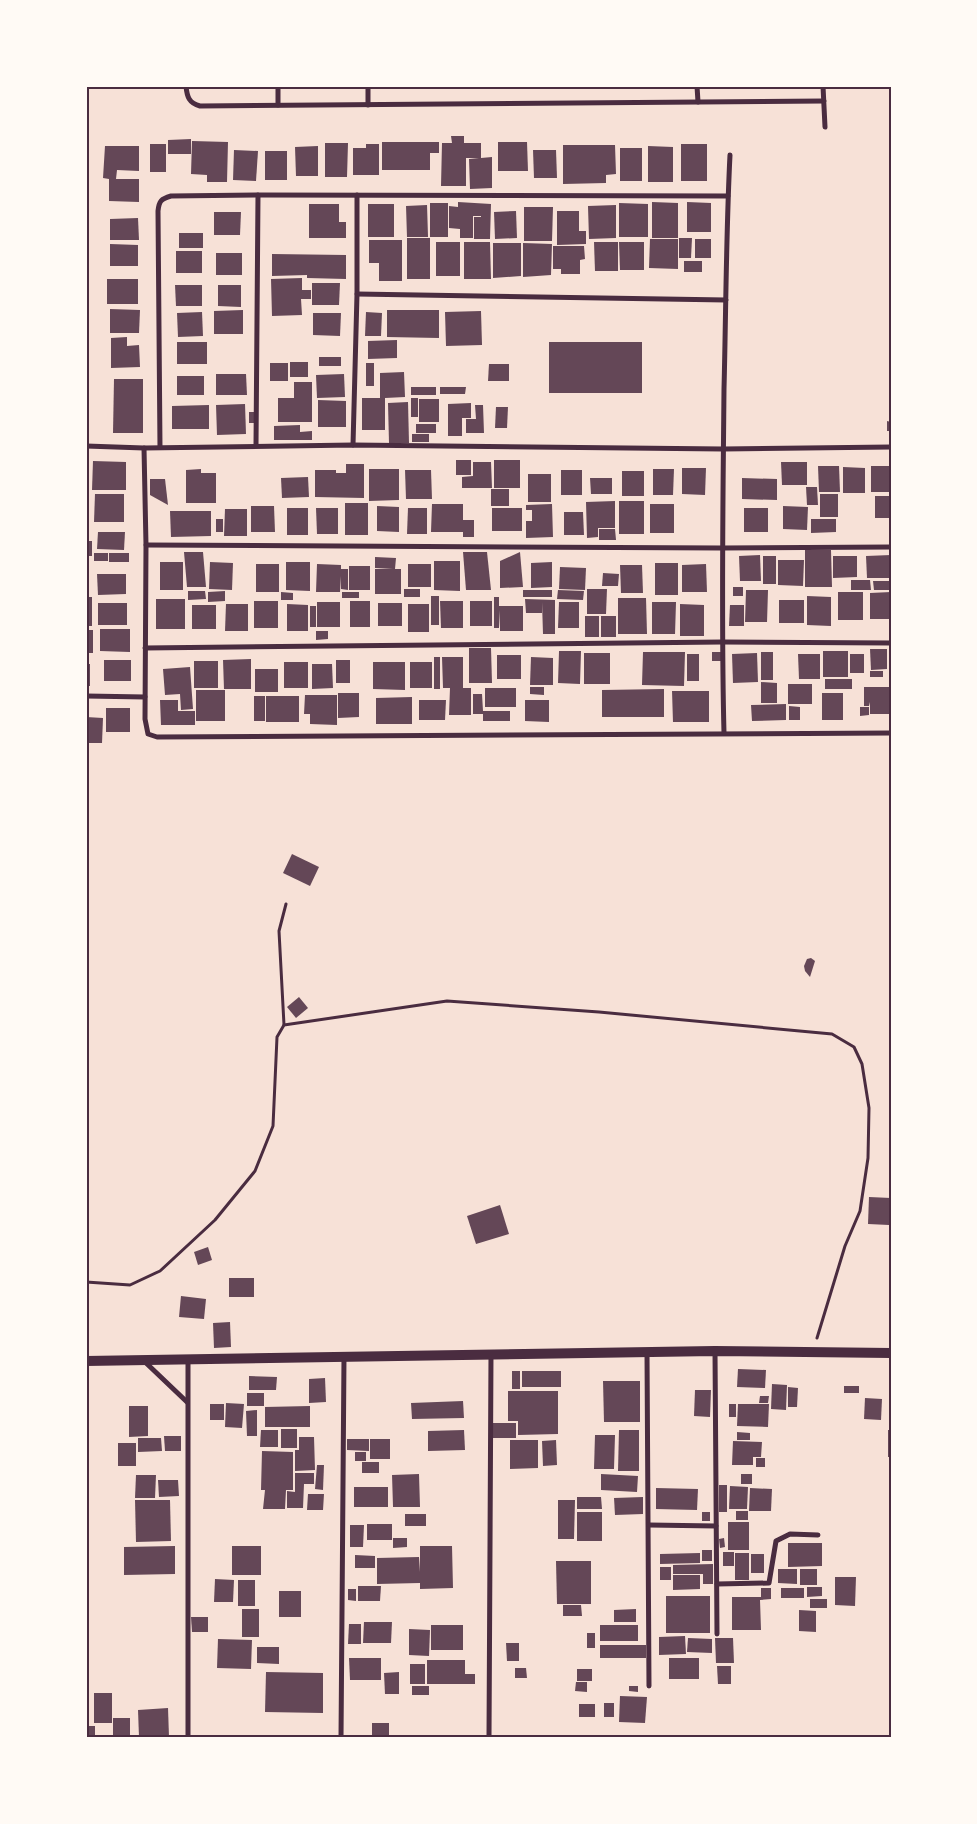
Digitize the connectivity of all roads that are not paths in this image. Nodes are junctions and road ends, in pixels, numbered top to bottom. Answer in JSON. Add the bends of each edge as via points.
{"nodes":[{"id":1,"x":186,"y":86,"type":"edge"},
{"id":2,"x":278,"y":86,"type":"edge"},
{"id":3,"x":368,"y":86,"type":"edge"},
{"id":4,"x":698,"y":86,"type":"edge"},
{"id":5,"x":823,"y":86,"type":"edge"},
{"id":6,"x":824,"y":101,"type":"junction"},
{"id":7,"x":698,"y":102,"type":"junction"},
{"id":8,"x":278,"y":105,"type":"junction"},
{"id":9,"x":368,"y":105,"type":"junction"},
{"id":10,"x":826,"y":127,"type":"dead end"},
{"id":11,"x":730,"y":155,"type":"dead end"},
{"id":12,"x":258,"y":195,"type":"junction"},
{"id":13,"x":357,"y":195,"type":"junction"},
{"id":14,"x":728,"y":196,"type":"junction"},
{"id":15,"x":357,"y":294,"type":"junction"},
{"id":16,"x":726,"y":300,"type":"junction"},
{"id":17,"x":256,"y":445,"type":"junction"},
{"id":18,"x":353,"y":445,"type":"junction"},
{"id":19,"x":86,"y":446,"type":"edge"},
{"id":20,"x":160,"y":447,"type":"junction"},
{"id":21,"x":891,"y":447,"type":"edge"},
{"id":22,"x":144,"y":448,"type":"junction"},
{"id":23,"x":723,"y":449,"type":"junction"},
{"id":24,"x":146,"y":545,"type":"junction"},
{"id":25,"x":891,"y":547,"type":"edge"},
{"id":26,"x":722,"y":548,"type":"junction"},
{"id":27,"x":722,"y":642,"type":"junction"},
{"id":28,"x":891,"y":643,"type":"edge"},
{"id":29,"x":145,"y":648,"type":"junction"},
{"id":30,"x":86,"y":696,"type":"edge"},
{"id":31,"x":145,"y":697,"type":"junction"},
{"id":32,"x":724,"y":733,"type":"junction"},
{"id":33,"x":891,"y":733,"type":"edge"},
{"id":34,"x":715,"y":1351,"type":"junction"},
{"id":35,"x":647,"y":1353,"type":"junction"},
{"id":36,"x":891,"y":1353,"type":"edge"},
{"id":37,"x":491,"y":1354,"type":"junction"},
{"id":38,"x":344,"y":1357,"type":"junction"},
{"id":39,"x":188,"y":1360,"type":"junction"},
{"id":40,"x":86,"y":1361,"type":"edge"},
{"id":41,"x":144,"y":1361,"type":"junction"},
{"id":42,"x":187,"y":1402,"type":"junction"},
{"id":43,"x":649,"y":1525,"type":"junction"},
{"id":44,"x":716,"y":1526,"type":"junction"},
{"id":45,"x":818,"y":1535,"type":"dead end"},
{"id":46,"x":717,"y":1584,"type":"junction"},
{"id":47,"x":717,"y":1634,"type":"dead end"},
{"id":48,"x":649,"y":1686,"type":"dead end"},
{"id":49,"x":188,"y":1738,"type":"edge"},
{"id":50,"x":341,"y":1738,"type":"edge"},
{"id":51,"x":489,"y":1738,"type":"edge"}],
"edges":[{"from":1,"to":8,"type":"street","via":[[189,100],[200,106]]},
{"from":2,"to":8,"type":"street"},
{"from":3,"to":9,"type":"street"},
{"from":4,"to":7,"type":"street"},
{"from":5,"to":6,"type":"street"},
{"from":6,"to":7,"type":"street"},
{"from":6,"to":10,"type":"street"},
{"from":7,"to":9,"type":"street"},
{"from":8,"to":9,"type":"street"},
{"from":11,"to":14,"type":"street"},
{"from":12,"to":13,"type":"street"},
{"from":12,"to":17,"type":"street"},
{"from":12,"to":20,"type":"street","via":[[170,196],[159,203]]},
{"from":13,"to":14,"type":"street"},
{"from":13,"to":15,"type":"street"},
{"from":14,"to":16,"type":"street"},
{"from":15,"to":16,"type":"street"},
{"from":15,"to":18,"type":"street"},
{"from":16,"to":23,"type":"street"},
{"from":17,"to":18,"type":"street"},
{"from":17,"to":20,"type":"street"},
{"from":18,"to":23,"type":"street"},
{"from":19,"to":22,"type":"street"},
{"from":20,"to":22,"type":"street"},
{"from":21,"to":23,"type":"street"},
{"from":22,"to":24,"type":"street"},
{"from":23,"to":26,"type":"street"},
{"from":24,"to":26,"type":"street"},
{"from":24,"to":29,"type":"street"},
{"from":25,"to":26,"type":"street"},
{"from":26,"to":27,"type":"street"},
{"from":27,"to":28,"type":"street"},
{"from":27,"to":29,"type":"street"},
{"from":27,"to":32,"type":"street"},
{"from":29,"to":31,"type":"street"},
{"from":30,"to":31,"type":"street"},
{"from":31,"to":32,"type":"street","via":[[148,734],[157,737]]},
{"from":32,"to":33,"type":"street"},
{"from":34,"to":35,"type":"main road"},
{"from":34,"to":36,"type":"main road"},
{"from":34,"to":44,"type":"street"},
{"from":35,"to":37,"type":"main road"},
{"from":35,"to":43,"type":"street"},
{"from":37,"to":38,"type":"main road"},
{"from":37,"to":51,"type":"street"},
{"from":38,"to":39,"type":"main road"},
{"from":38,"to":50,"type":"street"},
{"from":39,"to":41,"type":"main road"},
{"from":39,"to":42,"type":"street"},
{"from":40,"to":41,"type":"main road"},
{"from":41,"to":42,"type":"street"},
{"from":42,"to":49,"type":"street"},
{"from":43,"to":44,"type":"street"},
{"from":43,"to":48,"type":"street"},
{"from":44,"to":46,"type":"street"},
{"from":45,"to":46,"type":"street","via":[[790,1534],[776,1541],[769,1583]]},
{"from":46,"to":47,"type":"street"}]}
